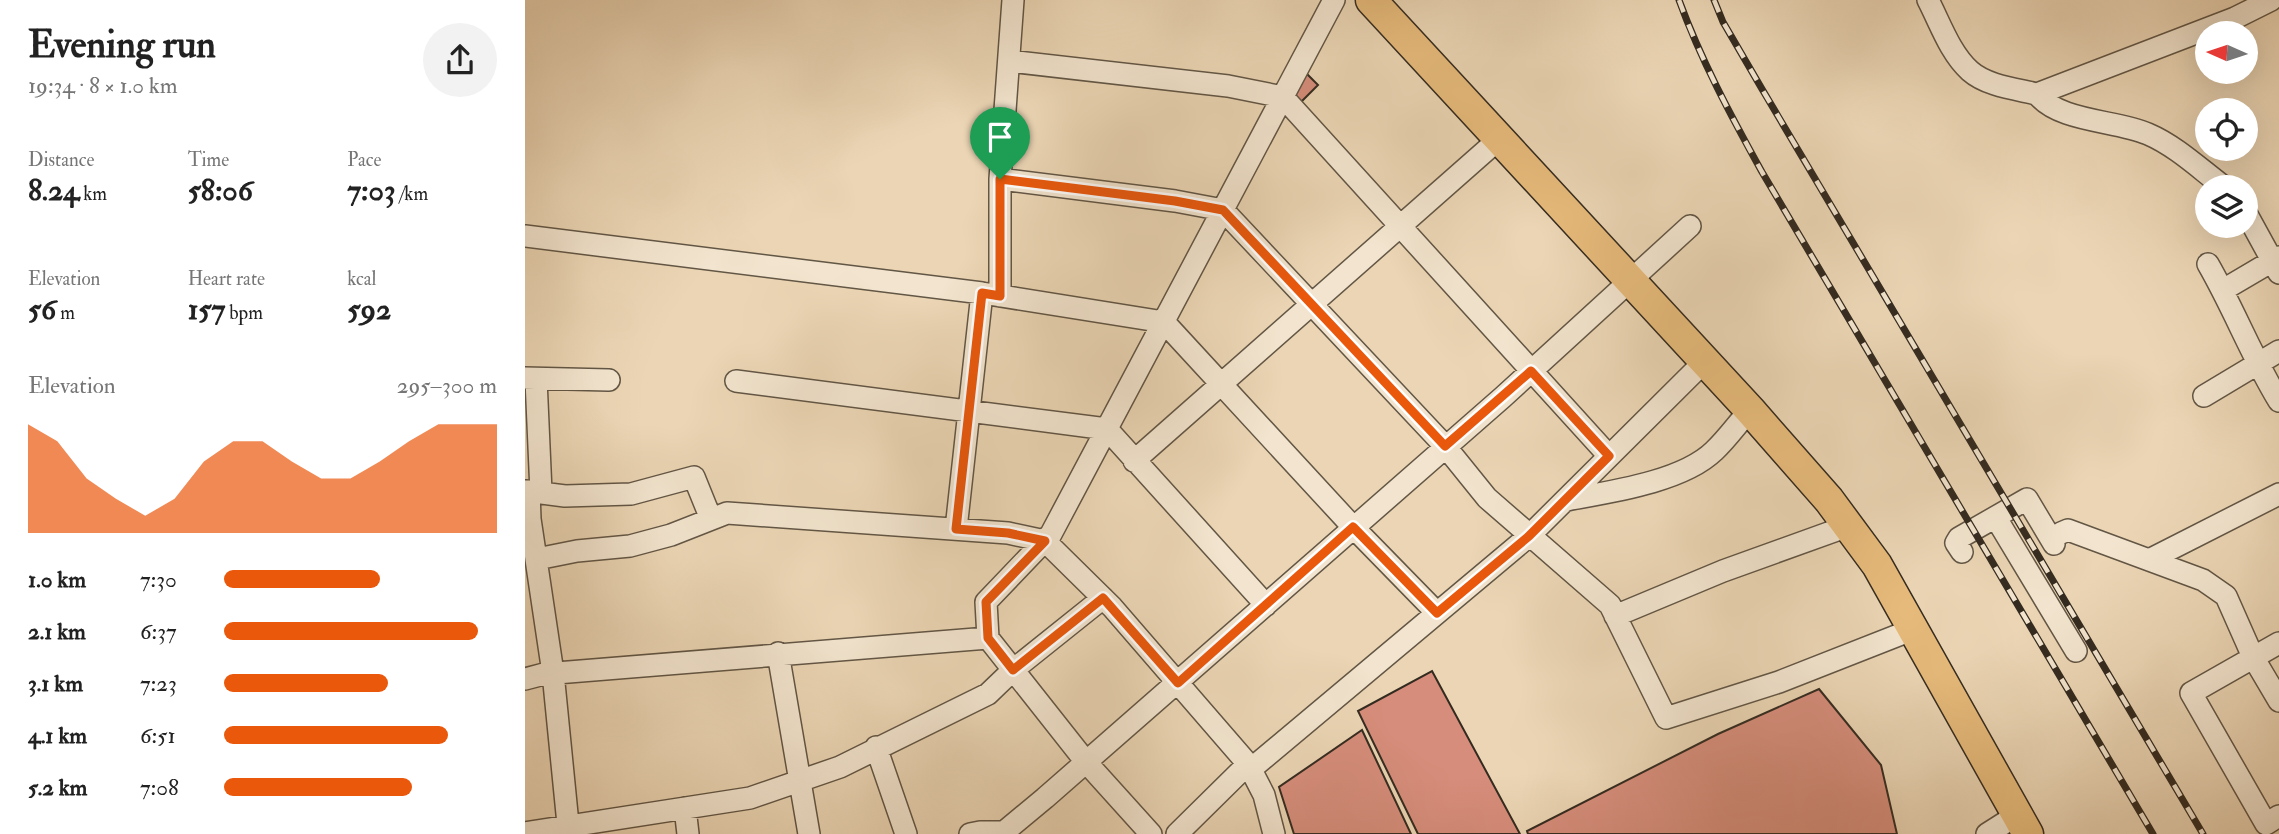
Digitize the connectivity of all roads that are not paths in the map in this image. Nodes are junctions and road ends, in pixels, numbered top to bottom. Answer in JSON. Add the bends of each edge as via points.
{"nodes":[{"id":1,"x":1013,"y":0,"type":"edge"},
{"id":2,"x":1334,"y":0,"type":"edge"},
{"id":3,"x":1371,"y":0,"type":"edge"},
{"id":4,"x":1928,"y":0,"type":"edge"},
{"id":5,"x":2271,"y":0,"type":"edge"},
{"id":6,"x":1009,"y":61,"type":"junction"},
{"id":7,"x":2038,"y":94,"type":"junction"},
{"id":8,"x":1283,"y":97,"type":"junction"},
{"id":9,"x":1499,"y":139,"type":"junction"},
{"id":10,"x":2208,"y":175,"type":"edge"},
{"id":11,"x":1000,"y":179,"type":"junction"},
{"id":12,"x":1223,"y":210,"type":"junction"},
{"id":13,"x":1401,"y":226,"type":"junction"},
{"id":14,"x":1691,"y":226,"type":"dead end"},
{"id":15,"x":2258,"y":232,"type":"edge"},
{"id":16,"x":525,"y":236,"type":"edge"},
{"id":17,"x":2277,"y":263,"type":"edge"},
{"id":18,"x":2208,"y":264,"type":"dead end"},
{"id":19,"x":1630,"y":281,"type":"junction"},
{"id":20,"x":2223,"y":290,"type":"junction"},
{"id":21,"x":991,"y":294,"type":"junction"},
{"id":22,"x":1312,"y":304,"type":"junction"},
{"id":23,"x":1164,"y":322,"type":"junction"},
{"id":24,"x":2279,"y":351,"type":"edge"},
{"id":25,"x":1705,"y":361,"type":"junction"},
{"id":26,"x":2257,"y":364,"type":"junction"},
{"id":27,"x":1531,"y":371,"type":"junction"},
{"id":28,"x":530,"y":378,"type":"edge"},
{"id":29,"x":609,"y":380,"type":"dead end"},
{"id":30,"x":736,"y":381,"type":"dead end"},
{"id":31,"x":1221,"y":384,"type":"junction"},
{"id":32,"x":2204,"y":396,"type":"dead end"},
{"id":33,"x":2279,"y":401,"type":"edge"},
{"id":34,"x":970,"y":410,"type":"junction"},
{"id":35,"x":1750,"y":410,"type":"junction"},
{"id":36,"x":1107,"y":429,"type":"junction"},
{"id":37,"x":1445,"y":446,"type":"junction"},
{"id":38,"x":1609,"y":456,"type":"junction"},
{"id":39,"x":1134,"y":461,"type":"junction"},
{"id":40,"x":531,"y":491,"type":"edge"},
{"id":41,"x":1566,"y":500,"type":"junction"},
{"id":42,"x":2277,"y":501,"type":"edge"},
{"id":43,"x":1996,"y":518,"type":"junction"},
{"id":44,"x":711,"y":519,"type":"junction"},
{"id":45,"x":1848,"y":526,"type":"junction"},
{"id":46,"x":1353,"y":527,"type":"junction"},
{"id":47,"x":956,"y":529,"type":"junction"},
{"id":48,"x":1529,"y":536,"type":"junction"},
{"id":49,"x":1045,"y":541,"type":"junction"},
{"id":50,"x":532,"y":547,"type":"edge"},
{"id":51,"x":1962,"y":552,"type":"dead end"},
{"id":52,"x":2149,"y":560,"type":"junction"},
{"id":53,"x":1103,"y":598,"type":"junction"},
{"id":54,"x":1266,"y":605,"type":"junction"},
{"id":55,"x":1437,"y":613,"type":"junction"},
{"id":56,"x":1615,"y":615,"type":"junction"},
{"id":57,"x":1914,"y":629,"type":"junction"},
{"id":58,"x":988,"y":638,"type":"junction"},
{"id":59,"x":2279,"y":643,"type":"edge"},
{"id":60,"x":2076,"y":651,"type":"dead end"},
{"id":61,"x":778,"y":653,"type":"junction"},
{"id":62,"x":2253,"y":657,"type":"junction"},
{"id":63,"x":1013,"y":670,"type":"junction"},
{"id":64,"x":553,"y":673,"type":"junction"},
{"id":65,"x":525,"y":679,"type":"edge"},
{"id":66,"x":1178,"y":683,"type":"junction"},
{"id":67,"x":2279,"y":701,"type":"edge"},
{"id":68,"x":876,"y":747,"type":"junction"},
{"id":69,"x":1086,"y":762,"type":"junction"},
{"id":70,"x":1250,"y":766,"type":"junction"},
{"id":71,"x":801,"y":782,"type":"junction"},
{"id":72,"x":685,"y":808,"type":"junction"},
{"id":73,"x":2279,"y":816,"type":"edge"},
{"id":74,"x":2022,"y":824,"type":"edge"},
{"id":75,"x":568,"y":830,"type":"edge"},
{"id":76,"x":525,"y":833,"type":"edge"},
{"id":77,"x":688,"y":834,"type":"edge"},
{"id":78,"x":809,"y":834,"type":"edge"},
{"id":79,"x":906,"y":834,"type":"edge"},
{"id":80,"x":970,"y":834,"type":"edge"},
{"id":81,"x":1151,"y":834,"type":"edge"},
{"id":82,"x":1177,"y":834,"type":"edge"},
{"id":83,"x":1275,"y":834,"type":"edge"},
{"id":84,"x":1987,"y":834,"type":"edge"}],
"edges":[{"from":1,"to":6,"type":"street"},
{"from":2,"to":8,"type":"street"},
{"from":3,"to":9,"type":"highway"},
{"from":4,"to":7,"type":"street","via":[[1951,47],[1971,72],[1995,84]]},
{"from":5,"to":7,"type":"street"},
{"from":6,"to":8,"type":"street","via":[[1228,86]]},
{"from":6,"to":11,"type":"street"},
{"from":7,"to":10,"type":"street","via":[[2045,104],[2064,113],[2148,133]]},
{"from":8,"to":12,"type":"street"},
{"from":8,"to":13,"type":"street"},
{"from":9,"to":13,"type":"street"},
{"from":9,"to":19,"type":"highway"},
{"from":11,"to":12,"type":"street"},
{"from":11,"to":21,"type":"street"},
{"from":12,"to":22,"type":"street"},
{"from":12,"to":23,"type":"street"},
{"from":13,"to":22,"type":"street"},
{"from":13,"to":27,"type":"street"},
{"from":14,"to":19,"type":"street"},
{"from":15,"to":17,"type":"street"},
{"from":16,"to":21,"type":"street"},
{"from":17,"to":20,"type":"street"},
{"from":18,"to":20,"type":"street"},
{"from":19,"to":25,"type":"highway"},
{"from":19,"to":27,"type":"street"},
{"from":20,"to":26,"type":"street"},
{"from":21,"to":23,"type":"street"},
{"from":21,"to":34,"type":"street"},
{"from":22,"to":31,"type":"street"},
{"from":22,"to":37,"type":"street"},
{"from":23,"to":31,"type":"street"},
{"from":23,"to":36,"type":"street"},
{"from":24,"to":26,"type":"street"},
{"from":25,"to":35,"type":"highway"},
{"from":25,"to":38,"type":"street"},
{"from":26,"to":32,"type":"street"},
{"from":26,"to":33,"type":"street"},
{"from":27,"to":37,"type":"street"},
{"from":27,"to":38,"type":"street"},
{"from":28,"to":29,"type":"street"},
{"from":28,"to":40,"type":"street"},
{"from":30,"to":34,"type":"street"},
{"from":31,"to":39,"type":"street"},
{"from":31,"to":46,"type":"street"},
{"from":34,"to":36,"type":"street"},
{"from":34,"to":47,"type":"street"},
{"from":35,"to":41,"type":"street","via":[[1713,452],[1681,472]]},
{"from":35,"to":45,"type":"highway"},
{"from":36,"to":39,"type":"street"},
{"from":36,"to":49,"type":"street"},
{"from":37,"to":46,"type":"street"},
{"from":37,"to":48,"type":"street","via":[[1487,498]]},
{"from":38,"to":41,"type":"street"},
{"from":39,"to":54,"type":"street"},
{"from":40,"to":44,"type":"street","via":[[565,496],[631,494],[694,477]]},
{"from":40,"to":50,"type":"street"},
{"from":41,"to":48,"type":"street"},
{"from":42,"to":52,"type":"street"},
{"from":43,"to":51,"type":"street","via":[[1959,538]]},
{"from":43,"to":52,"type":"street","via":[[2027,499],[2058,539],[2068,530]]},
{"from":43,"to":60,"type":"street"},
{"from":44,"to":47,"type":"street","via":[[727,513]]},
{"from":44,"to":50,"type":"street","via":[[629,546],[577,551]]},
{"from":45,"to":56,"type":"street"},
{"from":45,"to":57,"type":"highway"},
{"from":46,"to":54,"type":"street"},
{"from":46,"to":55,"type":"street"},
{"from":47,"to":49,"type":"street"},
{"from":48,"to":55,"type":"street"},
{"from":48,"to":56,"type":"street","via":[[1610,605]]},
{"from":49,"to":53,"type":"street"},
{"from":49,"to":58,"type":"street","via":[[986,602]]},
{"from":50,"to":64,"type":"street"},
{"from":52,"to":62,"type":"street","via":[[2203,580],[2226,596]]},
{"from":53,"to":63,"type":"street"},
{"from":53,"to":66,"type":"street"},
{"from":54,"to":66,"type":"street"},
{"from":55,"to":70,"type":"street"},
{"from":56,"to":57,"type":"street","via":[[1666,718],[1779,682]]},
{"from":57,"to":74,"type":"highway"},
{"from":58,"to":61,"type":"street"},
{"from":58,"to":63,"type":"street"},
{"from":59,"to":62,"type":"street"},
{"from":61,"to":64,"type":"street"},
{"from":61,"to":71,"type":"street"},
{"from":62,"to":67,"type":"street"},
{"from":62,"to":73,"type":"street","via":[[2191,693],[2266,824]]},
{"from":63,"to":68,"type":"street","via":[[988,694]]},
{"from":63,"to":69,"type":"street"},
{"from":64,"to":65,"type":"street"},
{"from":64,"to":75,"type":"street"},
{"from":66,"to":69,"type":"street"},
{"from":66,"to":70,"type":"street"},
{"from":68,"to":71,"type":"street"},
{"from":68,"to":79,"type":"street"},
{"from":69,"to":80,"type":"street","via":[[1004,832]]},
{"from":69,"to":81,"type":"street"},
{"from":70,"to":82,"type":"street"},
{"from":70,"to":83,"type":"street"},
{"from":71,"to":72,"type":"street","via":[[750,798]]},
{"from":71,"to":78,"type":"street"},
{"from":72,"to":75,"type":"street"},
{"from":72,"to":77,"type":"street"},
{"from":74,"to":84,"type":"street"},
{"from":75,"to":76,"type":"street"}]}
